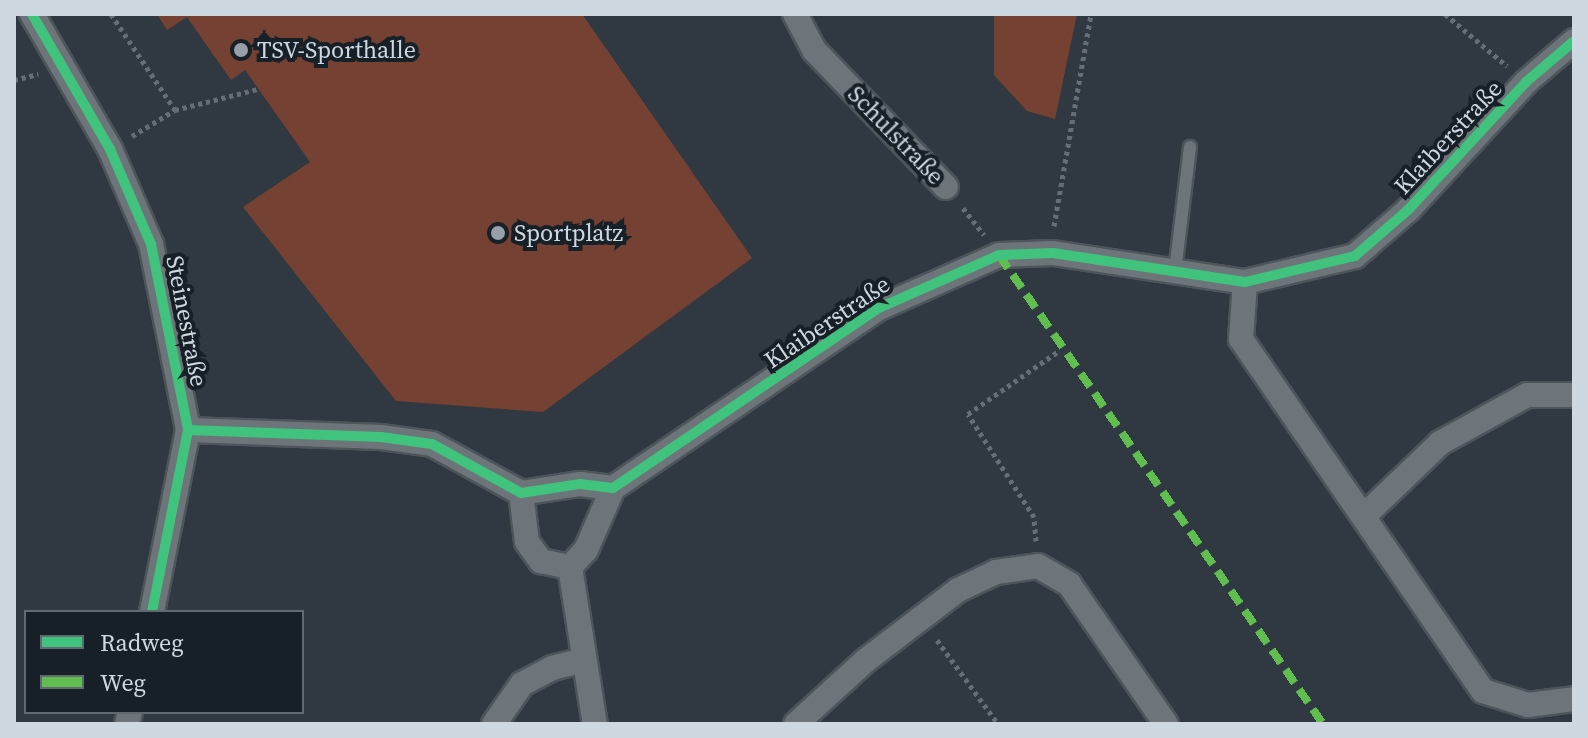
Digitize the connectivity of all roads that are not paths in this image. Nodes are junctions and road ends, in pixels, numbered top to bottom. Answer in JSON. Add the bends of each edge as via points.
{"nodes":[{"id":1,"x":32,"y":14,"type":"edge"},
{"id":2,"x":795,"y":14,"type":"edge"},
{"id":3,"x":1574,"y":41,"type":"edge"},
{"id":4,"x":1190,"y":147,"type":"dead end"},
{"id":5,"x":946,"y":187,"type":"road end"},
{"id":6,"x":1175,"y":271,"type":"junction"},
{"id":7,"x":1245,"y":282,"type":"junction"},
{"id":8,"x":1574,"y":395,"type":"edge"},
{"id":9,"x":188,"y":430,"type":"junction"},
{"id":10,"x":613,"y":488,"type":"junction"},
{"id":11,"x":521,"y":493,"type":"junction"},
{"id":12,"x":1364,"y":516,"type":"junction"},
{"id":13,"x":570,"y":567,"type":"junction"},
{"id":14,"x":152,"y":610,"type":"edge"},
{"id":15,"x":583,"y":660,"type":"junction"},
{"id":16,"x":1574,"y":699,"type":"edge"},
{"id":17,"x":827,"y":714,"type":"edge"},
{"id":18,"x":494,"y":724,"type":"edge"},
{"id":19,"x":595,"y":724,"type":"edge"},
{"id":20,"x":796,"y":724,"type":"edge"},
{"id":21,"x":1166,"y":724,"type":"edge"}],
"edges":[{"from":1,"to":9,"type":"street","name":"Steinestraße","via":[[110,149],[151,244]]},
{"from":2,"to":5,"type":"street","name":"Schulstraße","via":[[814,50]]},
{"from":3,"to":7,"type":"street","name":"Klaiberstraße","via":[[1526,82],[1408,210],[1355,256]]},
{"from":4,"to":6,"type":"lane"},
{"from":6,"to":7,"type":"street","name":"Klaiberstraße"},
{"from":6,"to":10,"type":"street","name":"Klaiberstraße","via":[[1053,253],[999,255],[931,281],[879,308]]},
{"from":7,"to":12,"type":"street","via":[[1241,339]]},
{"from":8,"to":12,"type":"street","via":[[1527,395],[1440,443]]},
{"from":9,"to":11,"type":"street","via":[[381,437],[432,444]]},
{"from":9,"to":14,"type":"street","name":"Steinestraße"},
{"from":10,"to":11,"type":"street","via":[[580,484]]},
{"from":10,"to":13,"type":"street","via":[[586,550]]},
{"from":11,"to":13,"type":"street","via":[[527,542],[541,561]]},
{"from":12,"to":16,"type":"street","via":[[1483,691],[1528,705]]},
{"from":13,"to":15,"type":"street"},
{"from":15,"to":18,"type":"street","via":[[522,684]]},
{"from":15,"to":19,"type":"street"},
{"from":17,"to":20,"type":"street"},
{"from":17,"to":21,"type":"street","via":[[919,617],[996,572],[1038,566],[1069,584]]}]}
